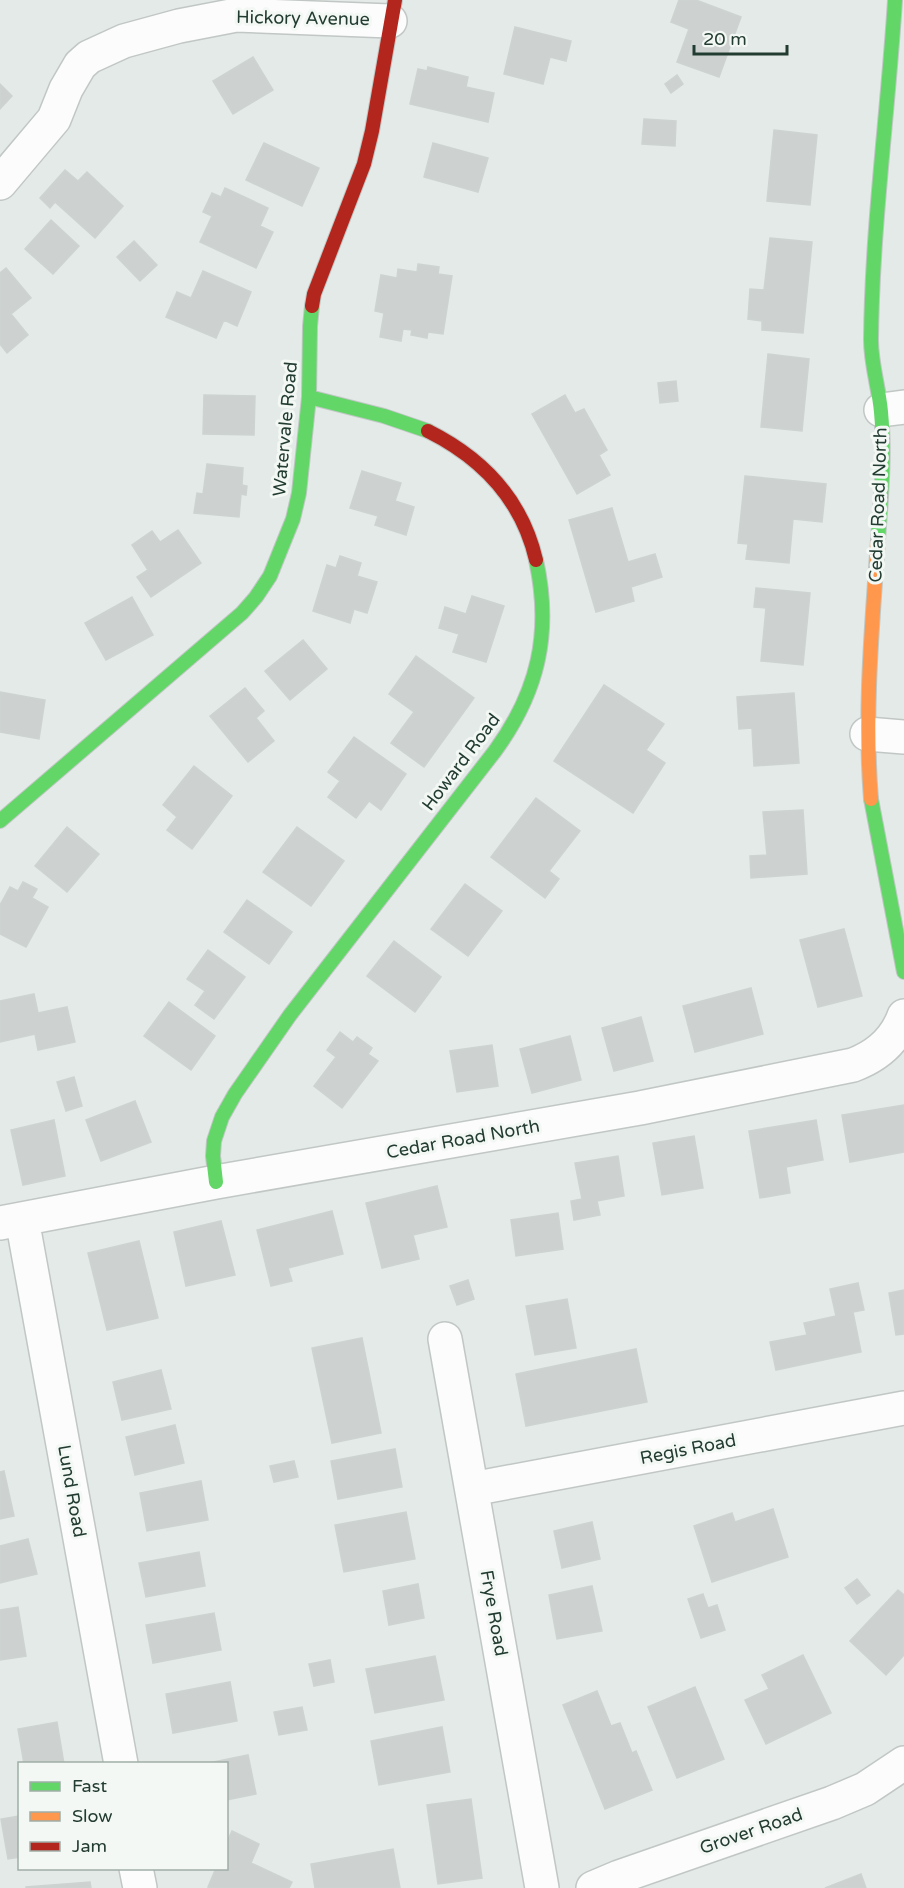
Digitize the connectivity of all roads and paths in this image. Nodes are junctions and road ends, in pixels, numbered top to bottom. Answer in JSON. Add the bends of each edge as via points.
{"nodes":[{"id":1,"x":895,"y":0,"type":"edge"},
{"id":2,"x":393,"y":10,"type":"edge"},
{"id":3,"x":898,"y":67,"type":"edge"},
{"id":4,"x":0,"y":183,"type":"edge"},
{"id":5,"x":309,"y":397,"type":"junction"},
{"id":6,"x":892,"y":409,"type":"edge"},
{"id":7,"x":867,"y":734,"type":"junction"},
{"id":8,"x":904,"y":737,"type":"edge"},
{"id":9,"x":0,"y":821,"type":"edge"},
{"id":10,"x":904,"y":972,"type":"edge"},
{"id":11,"x":904,"y":1016,"type":"edge"},
{"id":12,"x":216,"y":1182,"type":"junction"},
{"id":13,"x":11,"y":1221,"type":"edge"},
{"id":14,"x":445,"y":1339,"type":"dead end"},
{"id":15,"x":904,"y":1408,"type":"edge"},
{"id":16,"x":472,"y":1489,"type":"junction"},
{"id":17,"x":121,"y":1762,"type":"edge"},
{"id":18,"x":904,"y":1763,"type":"edge"},
{"id":19,"x":136,"y":1870,"type":"edge"},
{"id":20,"x":140,"y":1888,"type":"edge"},
{"id":21,"x":542,"y":1888,"type":"edge"},
{"id":22,"x":593,"y":1888,"type":"edge"}],
"edges":[{"from":1,"to":3,"type":"street","name":"Cedar Road North"},
{"from":2,"to":4,"type":"street","name":"Hickory Avenue","via":[[236,15],[124,41],[80,65],[54,119]]},
{"from":2,"to":5,"type":"street","name":"Watervale Road","via":[[364,164],[314,294]]},
{"from":3,"to":6,"type":"street","name":"Cedar Road North","via":[[875,251],[871,342],[872,360]]},
{"from":5,"to":9,"type":"street","name":"Watervale Road","via":[[293,519],[274,567],[256,597]]},
{"from":5,"to":12,"type":"street","name":"Howard Road","via":[[428,431],[466,452],[504,490],[525,525],[537,564],[543,616],[539,651],[521,710],[501,742],[277,1033],[231,1101],[214,1141]]},
{"from":6,"to":7,"type":"street","name":"Cedar Road North","via":[[884,453]]},
{"from":7,"to":8,"type":"street"},
{"from":7,"to":10,"type":"street","name":"Cedar Road North","via":[[872,806]]},
{"from":11,"to":12,"type":"street","name":"Cedar Road North","via":[[887,1044],[875,1055],[853,1065],[640,1108]]},
{"from":12,"to":13,"type":"street","name":"Cedar Road North"},
{"from":13,"to":17,"type":"street","name":"Lund Road"},
{"from":14,"to":16,"type":"street","name":"Frye Road"},
{"from":15,"to":16,"type":"street","name":"Regis Road"},
{"from":16,"to":21,"type":"street","name":"Frye Road"},
{"from":18,"to":22,"type":"street","name":"Grover Road","via":[[865,1789],[832,1803]]},
{"from":19,"to":20,"type":"street"}]}
